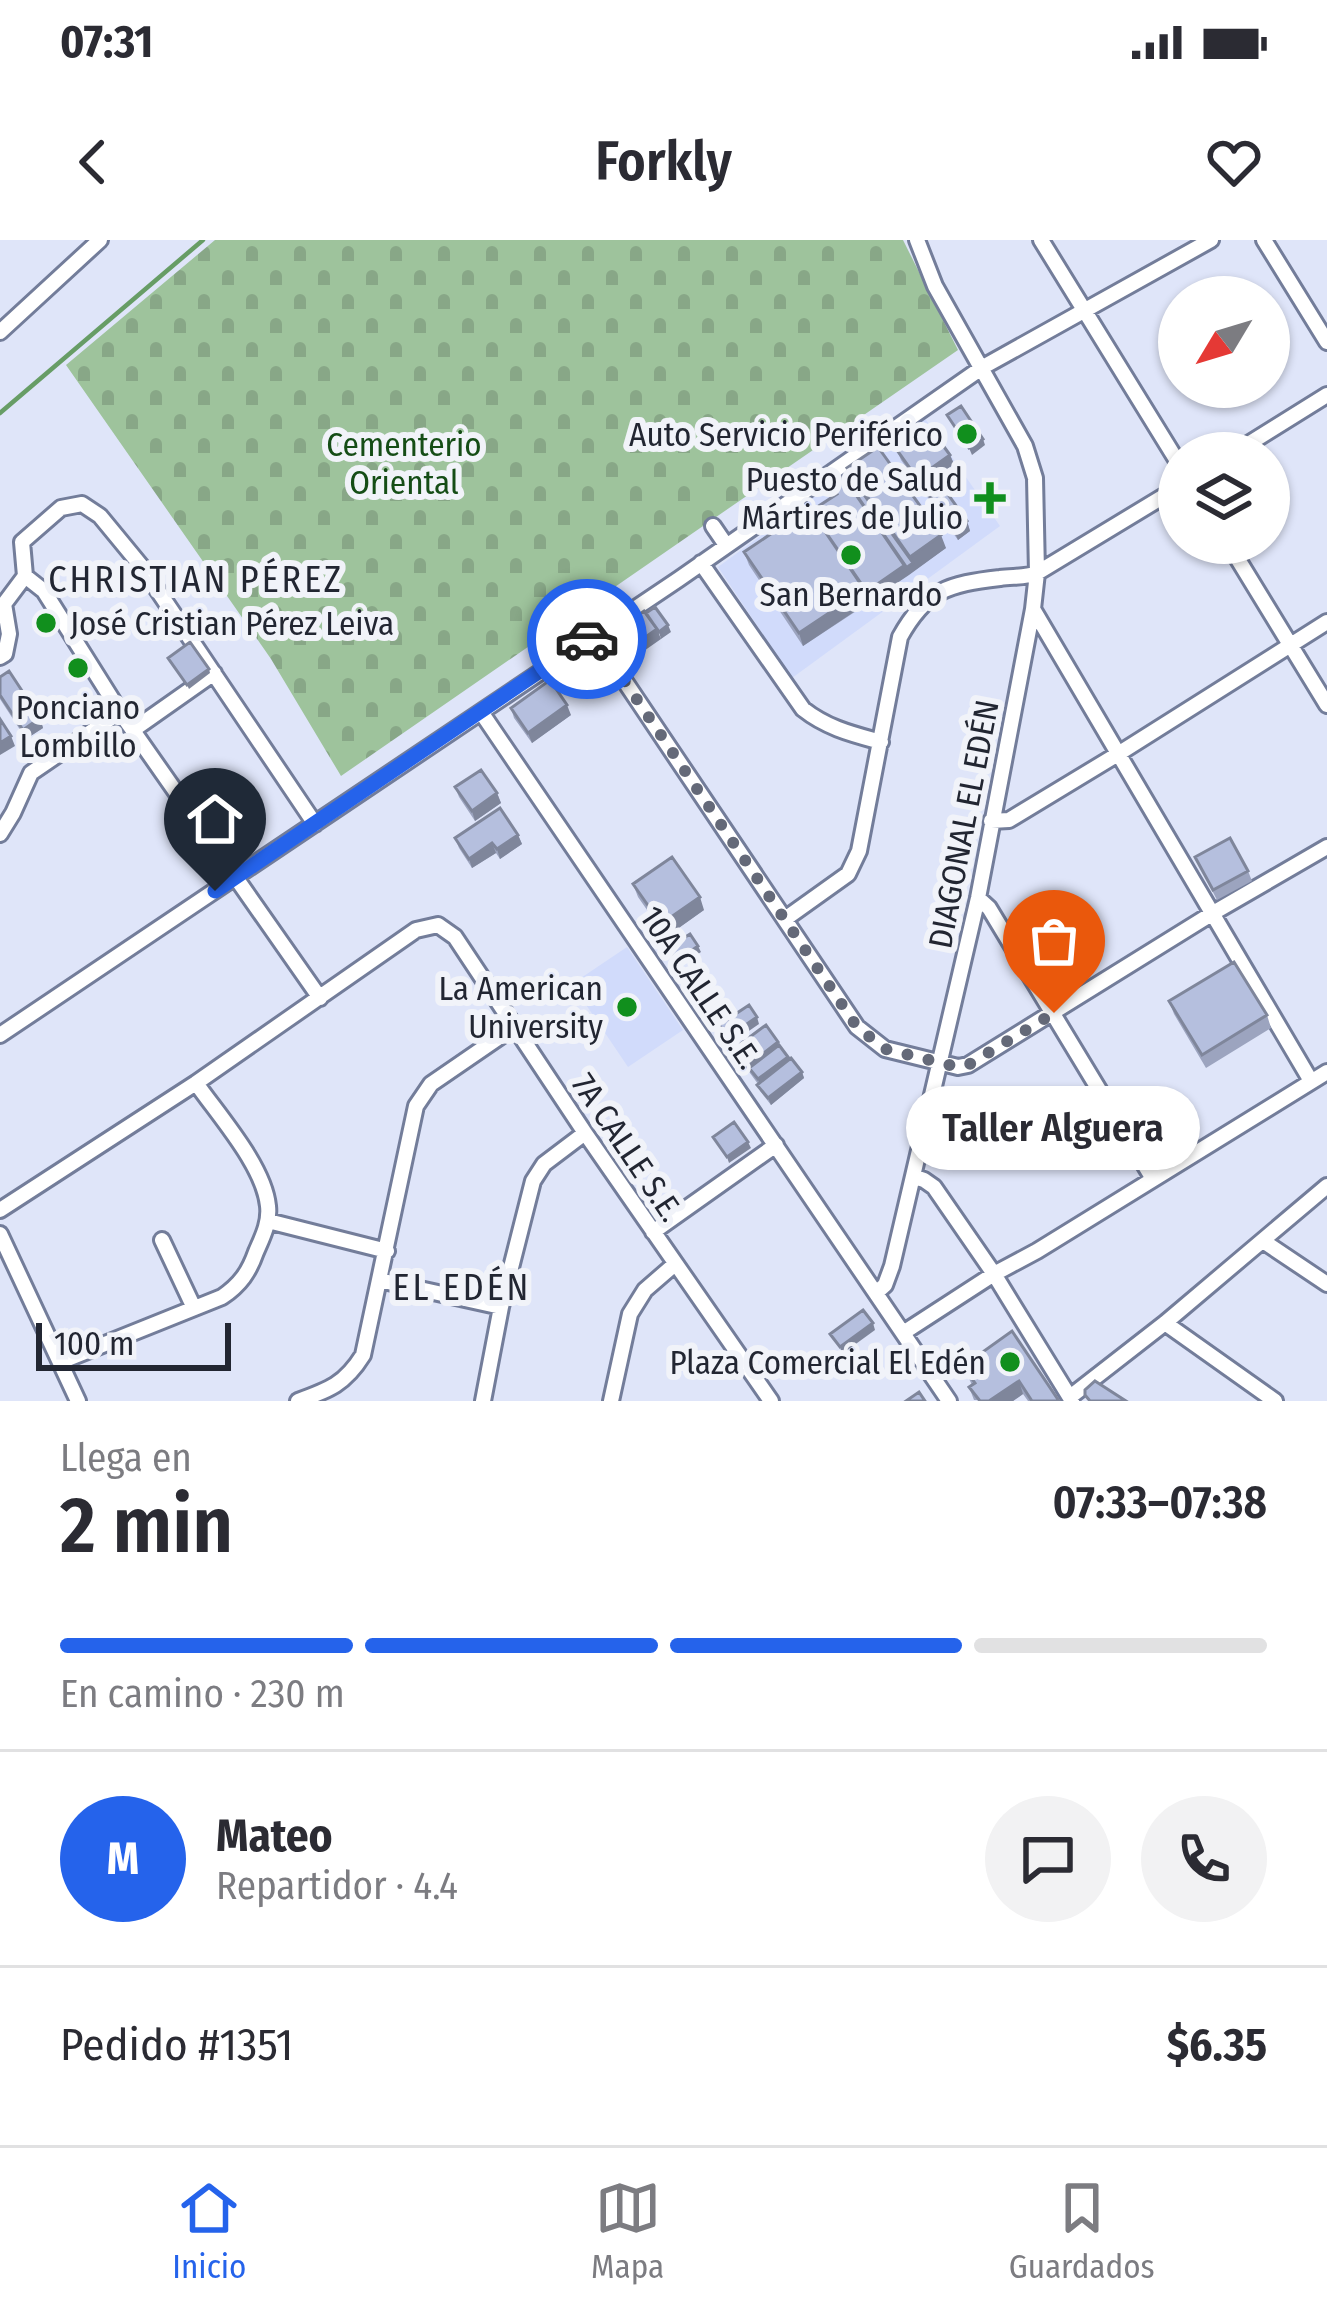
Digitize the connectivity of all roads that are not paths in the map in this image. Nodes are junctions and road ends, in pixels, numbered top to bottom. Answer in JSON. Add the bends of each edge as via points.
{"nodes":[{"id":1,"x":100,"y":240,"type":"edge"},
{"id":2,"x":917,"y":240,"type":"edge"},
{"id":3,"x":1041,"y":240,"type":"edge"},
{"id":4,"x":1211,"y":240,"type":"edge"},
{"id":5,"x":1264,"y":240,"type":"edge"},
{"id":6,"x":1084,"y":311,"type":"junction"},
{"id":7,"x":2,"y":327,"type":"edge"},
{"id":8,"x":1327,"y":342,"type":"edge"},
{"id":9,"x":982,"y":367,"type":"junction"},
{"id":10,"x":1327,"y":395,"type":"edge"},
{"id":11,"x":1159,"y":432,"type":"edge"},
{"id":12,"x":1268,"y":432,"type":"edge"},
{"id":13,"x":1158,"y":500,"type":"edge"},
{"id":14,"x":713,"y":526,"type":"dead end"},
{"id":15,"x":727,"y":545,"type":"junction"},
{"id":16,"x":701,"y":563,"type":"junction"},
{"id":17,"x":1241,"y":564,"type":"edge"},
{"id":18,"x":1037,"y":573,"type":"junction"},
{"id":19,"x":25,"y":576,"type":"junction"},
{"id":20,"x":1033,"y":609,"type":"junction"},
{"id":21,"x":1327,"y":622,"type":"edge"},
{"id":22,"x":593,"y":634,"type":"junction"},
{"id":23,"x":1290,"y":645,"type":"junction"},
{"id":24,"x":0,"y":657,"type":"edge"},
{"id":25,"x":214,"y":673,"type":"junction"},
{"id":26,"x":1327,"y":705,"type":"edge"},
{"id":27,"x":120,"y":712,"type":"junction"},
{"id":28,"x":481,"y":712,"type":"junction"},
{"id":29,"x":133,"y":730,"type":"junction"},
{"id":30,"x":881,"y":742,"type":"junction"},
{"id":31,"x":1118,"y":754,"type":"junction"},
{"id":32,"x":991,"y":821,"type":"junction"},
{"id":33,"x":315,"y":824,"type":"junction"},
{"id":34,"x":0,"y":834,"type":"edge"},
{"id":35,"x":1327,"y":847,"type":"edge"},
{"id":36,"x":237,"y":876,"type":"junction"},
{"id":37,"x":978,"y":898,"type":"junction"},
{"id":38,"x":1213,"y":913,"type":"junction"},
{"id":39,"x":785,"y":920,"type":"junction"},
{"id":40,"x":320,"y":998,"type":"junction"},
{"id":41,"x":1054,"y":1013,"type":"junction"},
{"id":42,"x":514,"y":1027,"type":"junction"},
{"id":43,"x":0,"y":1035,"type":"edge"},
{"id":44,"x":940,"y":1063,"type":"junction"},
{"id":45,"x":1327,"y":1072,"type":"edge"},
{"id":46,"x":1311,"y":1082,"type":"junction"},
{"id":47,"x":196,"y":1083,"type":"junction"},
{"id":48,"x":585,"y":1133,"type":"junction"},
{"id":49,"x":776,"y":1145,"type":"junction"},
{"id":50,"x":914,"y":1177,"type":"junction"},
{"id":51,"x":1154,"y":1179,"type":"junction"},
{"id":52,"x":1327,"y":1186,"type":"edge"},
{"id":53,"x":0,"y":1210,"type":"edge"},
{"id":54,"x":268,"y":1221,"type":"junction"},
{"id":55,"x":653,"y":1232,"type":"junction"},
{"id":56,"x":0,"y":1234,"type":"edge"},
{"id":57,"x":162,"y":1240,"type":"dead end"},
{"id":58,"x":1263,"y":1241,"type":"junction"},
{"id":59,"x":387,"y":1250,"type":"junction"},
{"id":60,"x":675,"y":1264,"type":"junction"},
{"id":61,"x":994,"y":1274,"type":"junction"},
{"id":62,"x":380,"y":1280,"type":"junction"},
{"id":63,"x":1327,"y":1284,"type":"edge"},
{"id":64,"x":876,"y":1293,"type":"junction"},
{"id":65,"x":501,"y":1307,"type":"junction"},
{"id":66,"x":194,"y":1308,"type":"junction"},
{"id":67,"x":1165,"y":1323,"type":"junction"},
{"id":68,"x":903,"y":1333,"type":"junction"},
{"id":69,"x":60,"y":1362,"type":"junction"},
{"id":70,"x":1071,"y":1399,"type":"edge"},
{"id":71,"x":78,"y":1401,"type":"edge"},
{"id":72,"x":298,"y":1401,"type":"edge"},
{"id":73,"x":483,"y":1401,"type":"edge"},
{"id":74,"x":611,"y":1401,"type":"edge"},
{"id":75,"x":771,"y":1401,"type":"edge"},
{"id":76,"x":949,"y":1401,"type":"edge"},
{"id":77,"x":1275,"y":1401,"type":"edge"}],
"edges":[{"from":1,"to":7,"type":"street"},
{"from":2,"to":9,"type":"street","name":"DIAGONAL EL EDÉN"},
{"from":3,"to":6,"type":"street"},
{"from":4,"to":6,"type":"street"},
{"from":5,"to":8,"type":"street"},
{"from":6,"to":9,"type":"street"},
{"from":6,"to":11,"type":"street"},
{"from":9,"to":15,"type":"street"},
{"from":9,"to":18,"type":"street","name":"DIAGONAL EL EDÉN","via":[[1035,478]]},
{"from":10,"to":12,"type":"street"},
{"from":13,"to":18,"type":"street"},
{"from":14,"to":15,"type":"street"},
{"from":15,"to":16,"type":"street"},
{"from":16,"to":22,"type":"street"},
{"from":16,"to":30,"type":"street","via":[[803,709]]},
{"from":17,"to":23,"type":"street"},
{"from":18,"to":20,"type":"street","name":"DIAGONAL EL EDÉN"},
{"from":18,"to":30,"type":"street","via":[[952,586],[928,598],[900,638]]},
{"from":19,"to":24,"type":"street","via":[[4,604],[9,634]]},
{"from":19,"to":25,"type":"street","via":[[22,542],[61,508],[82,504],[142,566]]},
{"from":19,"to":27,"type":"street","via":[[44,592]]},
{"from":20,"to":31,"type":"street"},
{"from":20,"to":32,"type":"street","name":"DIAGONAL EL EDÉN"},
{"from":21,"to":23,"type":"street"},
{"from":22,"to":28,"type":"street"},
{"from":22,"to":39,"type":"street"},
{"from":23,"to":26,"type":"street"},
{"from":23,"to":31,"type":"street"},
{"from":25,"to":29,"type":"street"},
{"from":25,"to":33,"type":"street"},
{"from":27,"to":29,"type":"street"},
{"from":27,"to":34,"type":"street","via":[[31,772]]},
{"from":28,"to":33,"type":"street"},
{"from":28,"to":49,"type":"street","name":"10A CALLE S.E."},
{"from":29,"to":36,"type":"street"},
{"from":30,"to":39,"type":"street","via":[[848,874]]},
{"from":31,"to":32,"type":"street","via":[[1009,820]]},
{"from":31,"to":38,"type":"street"},
{"from":32,"to":37,"type":"street","name":"DIAGONAL EL EDÉN"},
{"from":33,"to":36,"type":"street"},
{"from":35,"to":38,"type":"street"},
{"from":36,"to":40,"type":"street"},
{"from":36,"to":43,"type":"street"},
{"from":37,"to":41,"type":"street"},
{"from":37,"to":44,"type":"street","name":"DIAGONAL EL EDÉN"},
{"from":38,"to":41,"type":"street"},
{"from":38,"to":46,"type":"street"},
{"from":39,"to":44,"type":"street","via":[[857,1027],[885,1049]]},
{"from":40,"to":42,"type":"street","name":"7A CALLE S.E.","via":[[416,930],[438,925],[455,937]]},
{"from":40,"to":47,"type":"street"},
{"from":41,"to":44,"type":"street","via":[[968,1065]]},
{"from":41,"to":51,"type":"street"},
{"from":42,"to":48,"type":"street","name":"7A CALLE S.E."},
{"from":42,"to":59,"type":"street","via":[[431,1084],[416,1106]]},
{"from":44,"to":50,"type":"street","name":"DIAGONAL EL EDÉN"},
{"from":45,"to":46,"type":"street"},
{"from":46,"to":51,"type":"street"},
{"from":47,"to":53,"type":"street"},
{"from":47,"to":54,"type":"street","via":[[254,1167]]},
{"from":48,"to":55,"type":"street","name":"7A CALLE S.E."},
{"from":48,"to":65,"type":"street","via":[[533,1180]]},
{"from":49,"to":55,"type":"street"},
{"from":49,"to":64,"type":"street","name":"10A CALLE S.E."},
{"from":50,"to":61,"type":"street","via":[[934,1187]]},
{"from":50,"to":64,"type":"street","name":"DIAGONAL EL EDÉN","via":[[890,1276]]},
{"from":51,"to":61,"type":"street"},
{"from":52,"to":58,"type":"street"},
{"from":54,"to":59,"type":"street"},
{"from":54,"to":66,"type":"street","via":[[238,1287]]},
{"from":55,"to":60,"type":"street","name":"7A CALLE S.E."},
{"from":56,"to":69,"type":"street"},
{"from":57,"to":66,"type":"street"},
{"from":58,"to":63,"type":"street"},
{"from":58,"to":67,"type":"street"},
{"from":59,"to":62,"type":"street"},
{"from":60,"to":74,"type":"street","via":[[630,1314]]},
{"from":60,"to":75,"type":"street","name":"7A CALLE S.E."},
{"from":61,"to":68,"type":"street"},
{"from":61,"to":70,"type":"street"},
{"from":62,"to":65,"type":"street"},
{"from":62,"to":72,"type":"street","via":[[351,1375]]},
{"from":64,"to":68,"type":"street","name":"10A CALLE S.E."},
{"from":65,"to":73,"type":"street"},
{"from":66,"to":69,"type":"street"},
{"from":67,"to":70,"type":"street"},
{"from":67,"to":77,"type":"street"},
{"from":68,"to":76,"type":"street","name":"10A CALLE S.E."},
{"from":69,"to":71,"type":"street"}]}
